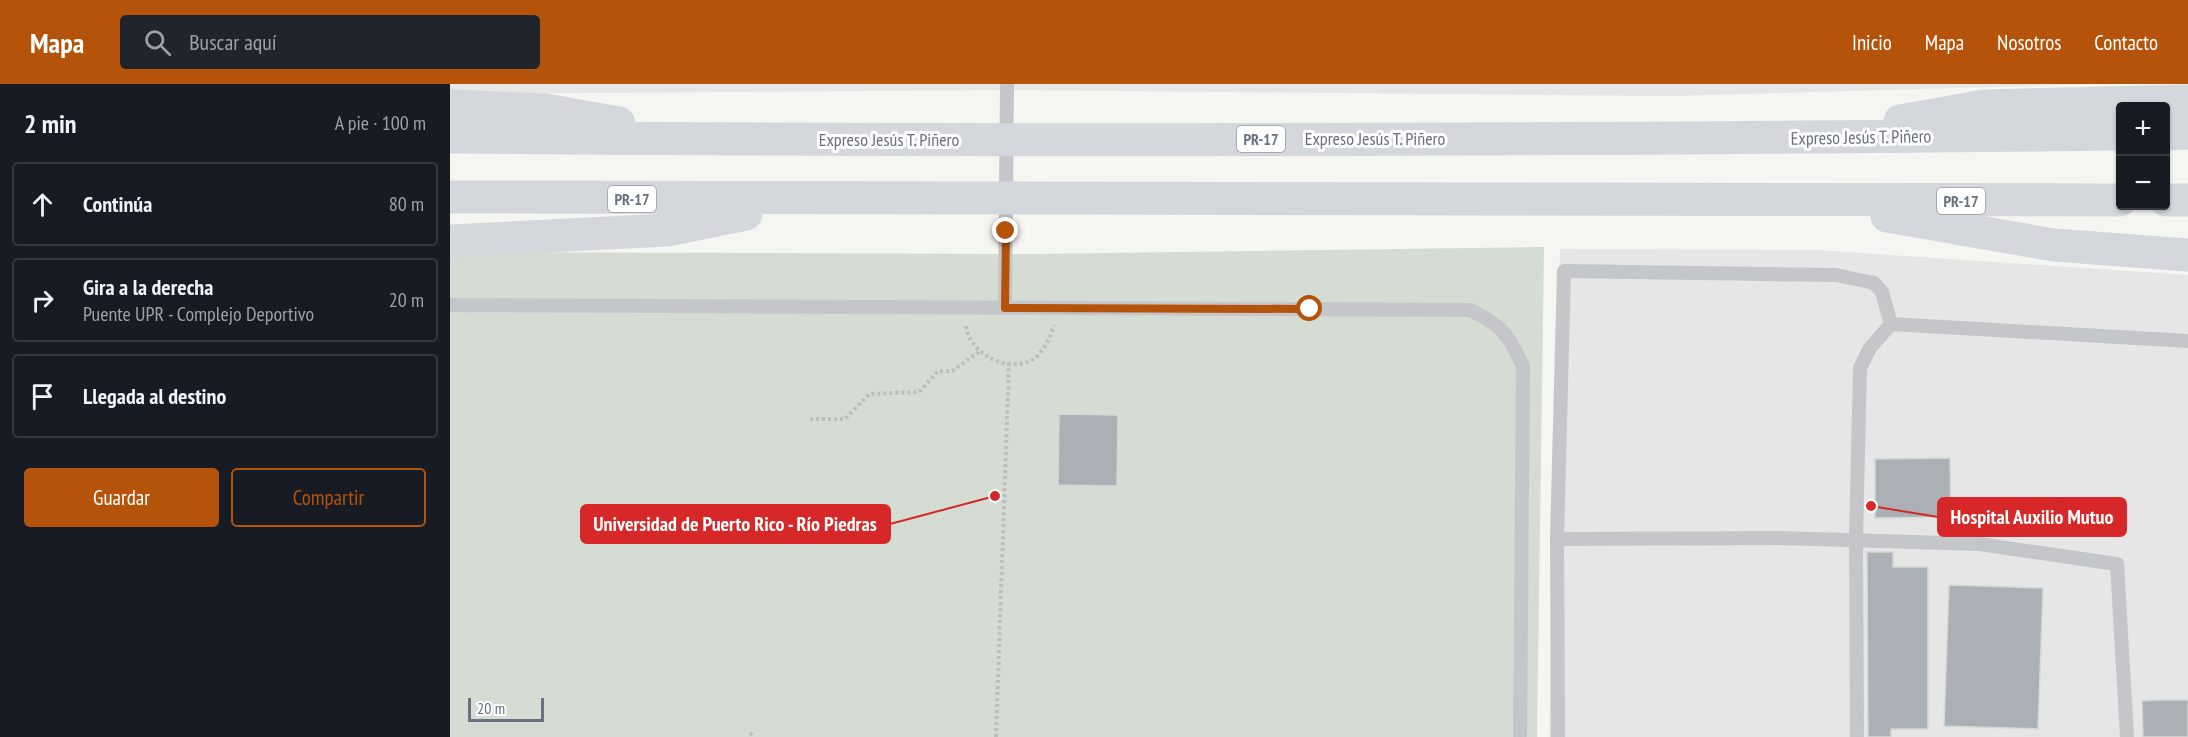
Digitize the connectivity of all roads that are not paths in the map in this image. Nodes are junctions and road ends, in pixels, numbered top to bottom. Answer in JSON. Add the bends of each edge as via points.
{"nodes":[{"id":1,"x":1007,"y":87,"type":"edge"},
{"id":2,"x":2188,"y":101,"type":"edge"},
{"id":3,"x":450,"y":106,"type":"edge"},
{"id":4,"x":2116,"y":134,"type":"edge"},
{"id":5,"x":2170,"y":134,"type":"edge"},
{"id":6,"x":2188,"y":134,"type":"edge"},
{"id":7,"x":450,"y":137,"type":"edge"},
{"id":8,"x":1804,"y":138,"type":"junction"},
{"id":9,"x":718,"y":140,"type":"junction"},
{"id":10,"x":450,"y":197,"type":"edge"},
{"id":11,"x":814,"y":200,"type":"junction"},
{"id":12,"x":2116,"y":200,"type":"edge"},
{"id":13,"x":2170,"y":200,"type":"edge"},
{"id":14,"x":2188,"y":200,"type":"edge"},
{"id":15,"x":1802,"y":202,"type":"junction"},
{"id":16,"x":450,"y":241,"type":"edge"},
{"id":17,"x":2188,"y":255,"type":"edge"},
{"id":18,"x":450,"y":305,"type":"edge"},
{"id":19,"x":1005,"y":308,"type":"junction"},
{"id":20,"x":1891,"y":324,"type":"junction"},
{"id":21,"x":2188,"y":341,"type":"edge"},
{"id":22,"x":1557,"y":538,"type":"junction"},
{"id":23,"x":1856,"y":539,"type":"junction"},
{"id":24,"x":1520,"y":737,"type":"edge"},
{"id":25,"x":1558,"y":737,"type":"edge"},
{"id":26,"x":1857,"y":737,"type":"edge"},
{"id":27,"x":2127,"y":737,"type":"edge"}],
"edges":[{"from":1,"to":19,"type":"lane"},
{"from":2,"to":8,"type":"highway","via":[[1984,106]]},
{"from":3,"to":9,"type":"highway","via":[[545,110]]},
{"from":4,"to":8,"type":"highway","name":"Expreso Jesús T. Piñero","number":"PR-17"},
{"from":5,"to":6,"type":"highway"},
{"from":7,"to":9,"type":"highway","name":"Expreso Jesús T. Piñero","number":"PR-17"},
{"from":8,"to":9,"type":"highway","name":"Expreso Jesús T. Piñero","number":"PR-17"},
{"from":10,"to":11,"type":"highway","number":"PR-17"},
{"from":11,"to":15,"type":"highway","number":"PR-17"},
{"from":11,"to":16,"type":"highway","via":[[667,230]]},
{"from":12,"to":15,"type":"highway","number":"PR-17"},
{"from":13,"to":14,"type":"highway"},
{"from":15,"to":17,"type":"highway","via":[[2054,245]]},
{"from":18,"to":19,"type":"lane"},
{"from":19,"to":24,"type":"lane","via":[[1470,310],[1490,320],[1509,336],[1522,366]]},
{"from":20,"to":21,"type":"lane"},
{"from":20,"to":22,"type":"lane","via":[[1882,292],[1874,283],[1836,275],[1563,272]]},
{"from":20,"to":23,"type":"lane","via":[[1870,348],[1860,368]]},
{"from":22,"to":23,"type":"lane"},
{"from":22,"to":25,"type":"lane"},
{"from":23,"to":26,"type":"lane"},
{"from":23,"to":27,"type":"lane","via":[[1979,544],[2117,564]]}]}
